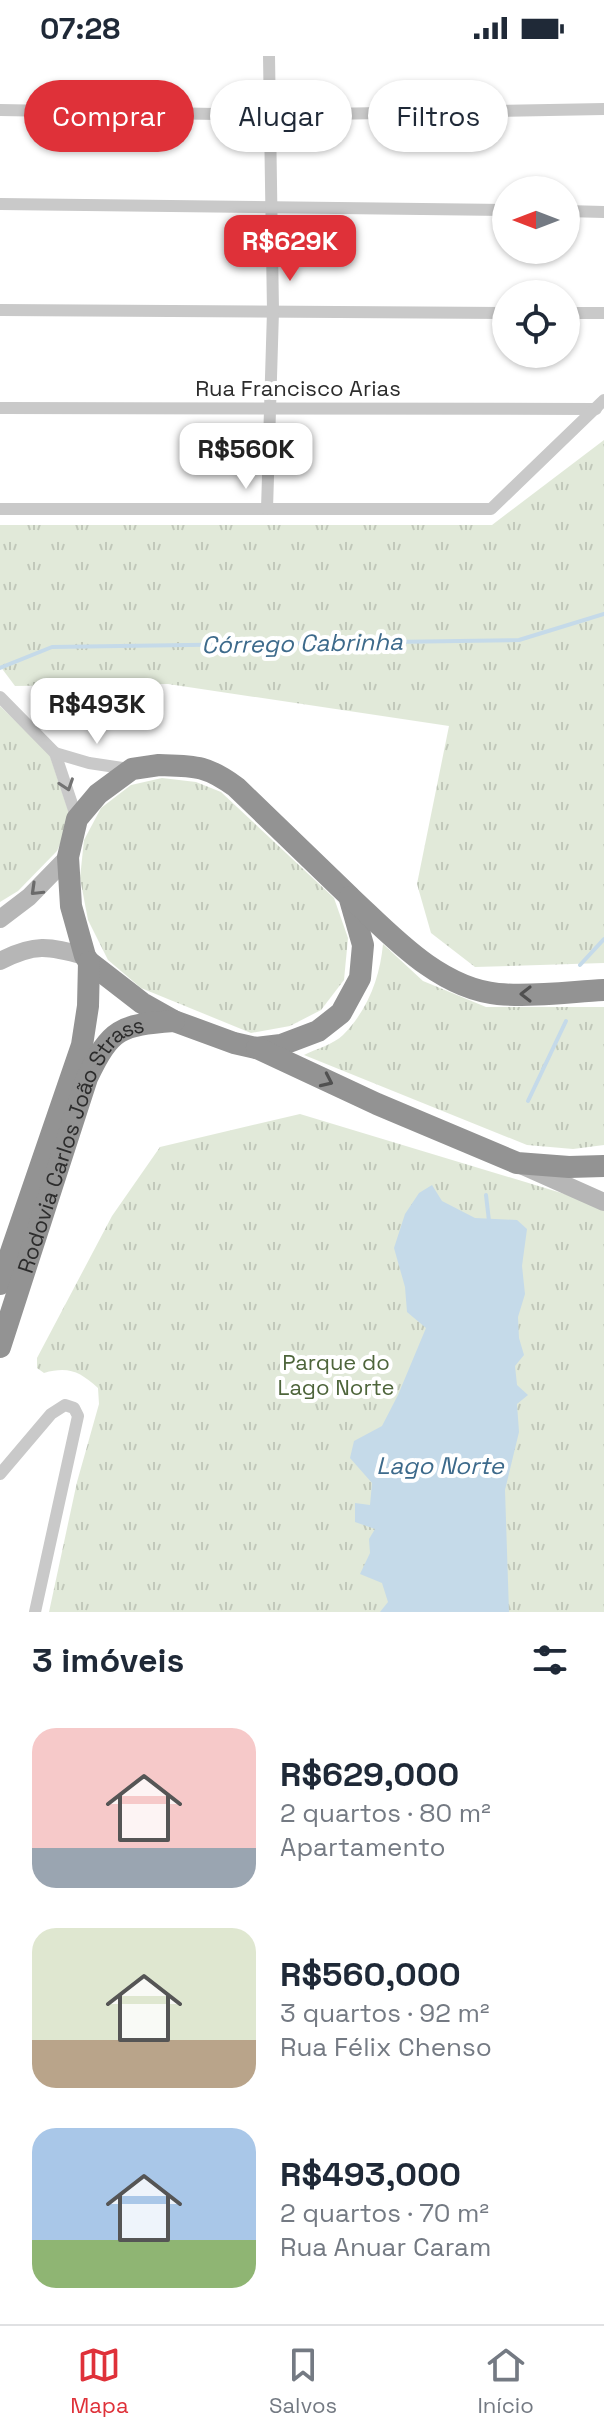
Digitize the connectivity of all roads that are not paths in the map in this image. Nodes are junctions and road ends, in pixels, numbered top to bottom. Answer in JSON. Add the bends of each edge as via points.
{"nodes":[{"id":1,"x":269,"y":56,"type":"edge"},
{"id":2,"x":269,"y":80,"type":"edge"},
{"id":3,"x":604,"y":109,"type":"edge"},
{"id":4,"x":0,"y":110,"type":"edge"},
{"id":5,"x":210,"y":114,"type":"edge"},
{"id":6,"x":352,"y":114,"type":"edge"},
{"id":7,"x":270,"y":152,"type":"edge"},
{"id":8,"x":0,"y":204,"type":"edge"},
{"id":9,"x":272,"y":208,"type":"junction"},
{"id":10,"x":492,"y":210,"type":"edge"},
{"id":11,"x":580,"y":211,"type":"edge"},
{"id":12,"x":604,"y":212,"type":"edge"},
{"id":13,"x":0,"y":310,"type":"edge"},
{"id":14,"x":273,"y":311,"type":"junction"},
{"id":15,"x":492,"y":313,"type":"edge"},
{"id":16,"x":580,"y":313,"type":"edge"},
{"id":17,"x":604,"y":313,"type":"edge"},
{"id":18,"x":600,"y":404,"type":"edge"},
{"id":19,"x":0,"y":408,"type":"edge"},
{"id":20,"x":272,"y":408,"type":"junction"},
{"id":21,"x":0,"y":509,"type":"edge"},
{"id":22,"x":267,"y":509,"type":"junction"},
{"id":23,"x":0,"y":697,"type":"edge"},
{"id":24,"x":55,"y":753,"type":"junction"},
{"id":25,"x":132,"y":769,"type":"junction"},
{"id":26,"x":77,"y":819,"type":"junction"},
{"id":27,"x":68,"y":857,"type":"junction"},
{"id":28,"x":349,"y":896,"type":"junction"},
{"id":29,"x":0,"y":919,"type":"edge"},
{"id":30,"x":87,"y":959,"type":"junction"},
{"id":31,"x":0,"y":961,"type":"edge"},
{"id":32,"x":603,"y":990,"type":"edge"},
{"id":33,"x":174,"y":1021,"type":"junction"},
{"id":34,"x":256,"y":1048,"type":"junction"},
{"id":35,"x":517,"y":1163,"type":"junction"},
{"id":36,"x":604,"y":1166,"type":"edge"},
{"id":37,"x":604,"y":1202,"type":"edge"},
{"id":38,"x":0,"y":1284,"type":"edge"},
{"id":39,"x":0,"y":1347,"type":"edge"},
{"id":40,"x":0,"y":1474,"type":"edge"},
{"id":41,"x":35,"y":1612,"type":"edge"}],
"edges":[{"from":1,"to":2,"type":"street"},
{"from":3,"to":6,"type":"street"},
{"from":4,"to":5,"type":"street"},
{"from":7,"to":9,"type":"street"},
{"from":8,"to":9,"type":"street"},
{"from":9,"to":10,"type":"street"},
{"from":9,"to":14,"type":"street"},
{"from":11,"to":12,"type":"street"},
{"from":13,"to":14,"type":"street"},
{"from":14,"to":15,"type":"street"},
{"from":14,"to":20,"type":"street"},
{"from":16,"to":17,"type":"street"},
{"from":18,"to":20,"type":"street","name":"Rua Francisco Arias"},
{"from":18,"to":22,"type":"street","via":[[491,509]]},
{"from":19,"to":20,"type":"street","name":"Rua Francisco Arias"},
{"from":20,"to":22,"type":"street"},
{"from":21,"to":22,"type":"street"},
{"from":23,"to":24,"type":"street"},
{"from":24,"to":25,"type":"street"},
{"from":24,"to":26,"type":"street","one_way":true},
{"from":25,"to":26,"type":"highway","via":[[98,794]]},
{"from":25,"to":28,"type":"highway","via":[[193,766],[215,772]]},
{"from":26,"to":27,"type":"highway"},
{"from":27,"to":29,"type":"street","one_way":true},
{"from":27,"to":30,"type":"highway","via":[[71,906]]},
{"from":32,"to":28,"type":"highway","one_way":true,"via":[[496,994],[456,982],[411,954]]},
{"from":28,"to":34,"type":"highway","via":[[363,945],[360,978],[341,1013],[318,1031]]},
{"from":30,"to":31,"type":"street","via":[[40,946]]},
{"from":30,"to":33,"type":"highway"},
{"from":30,"to":38,"type":"highway","name":"Rodovia Carlos João Strass","via":[[82,1045]]},
{"from":33,"to":34,"type":"highway"},
{"from":33,"to":39,"type":"highway","name":"Rodovia Carlos João Strass","via":[[123,1029],[101,1047]]},
{"from":34,"to":35,"type":"highway","one_way":true},
{"from":35,"to":36,"type":"highway"},
{"from":35,"to":37,"type":"street"},
{"from":40,"to":41,"type":"street","via":[[51,1414],[65,1405],[74,1408],[78,1416]]}]}
